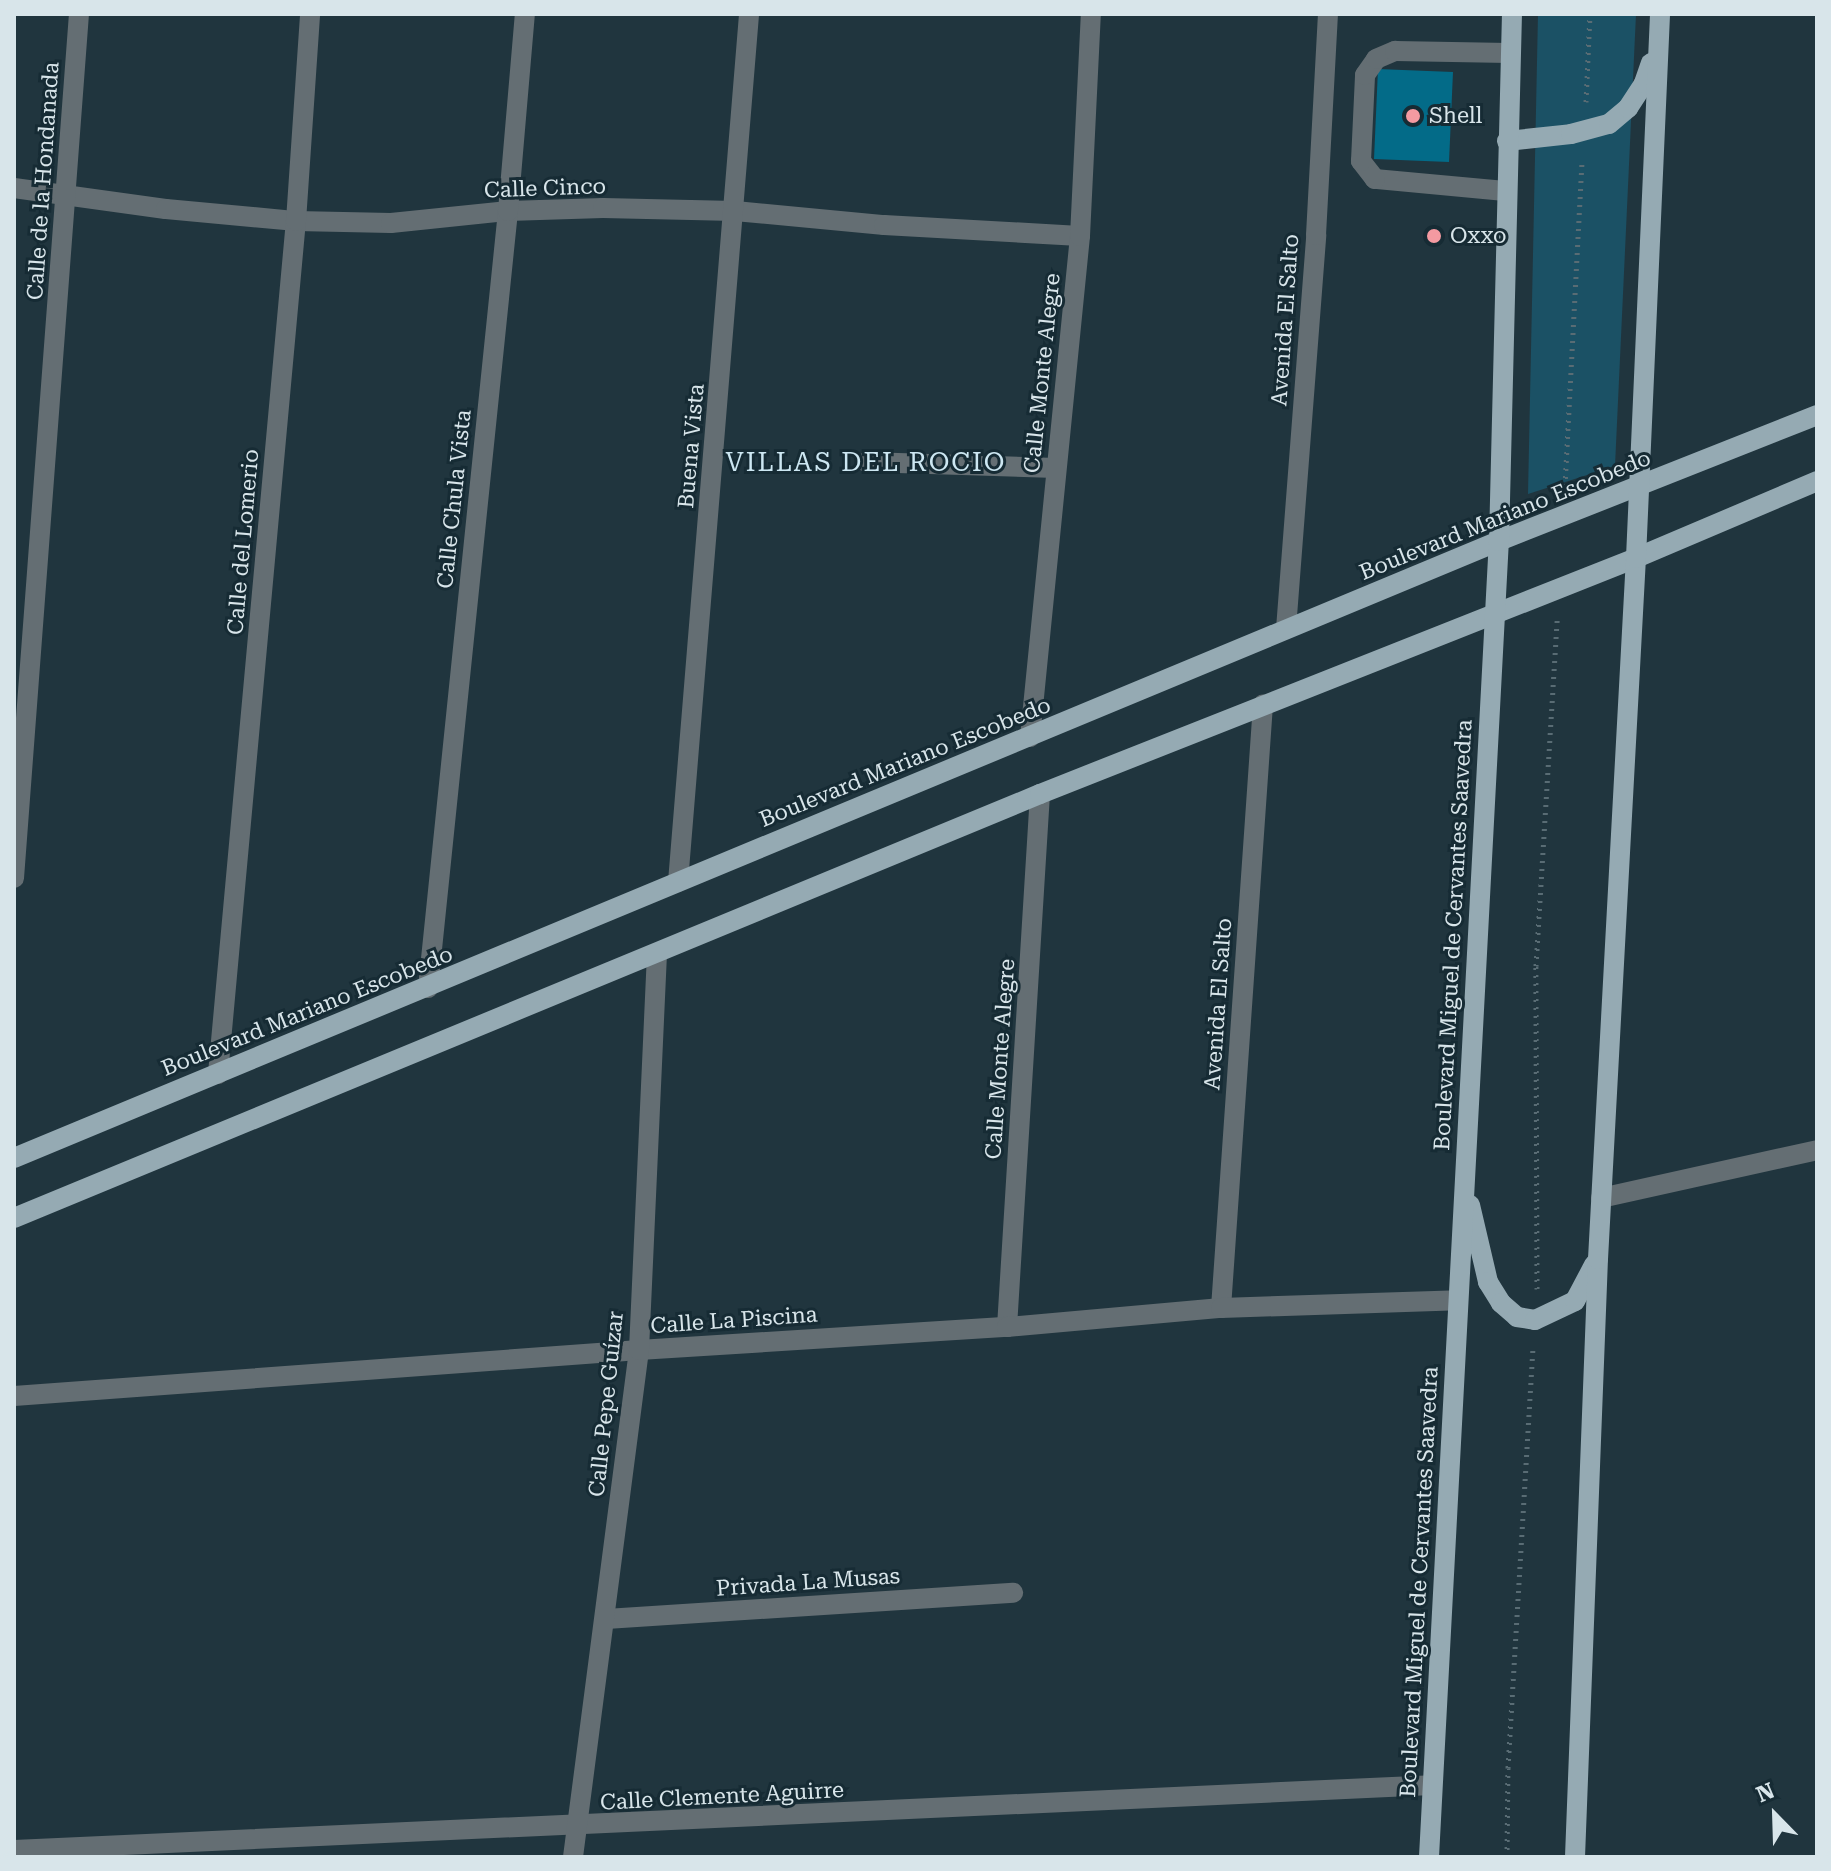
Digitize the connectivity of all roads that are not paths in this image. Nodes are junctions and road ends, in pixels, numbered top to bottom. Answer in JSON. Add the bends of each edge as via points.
{"nodes":[{"id":1,"x":79,"y":14,"type":"edge"},
{"id":2,"x":310,"y":14,"type":"edge"},
{"id":3,"x":525,"y":14,"type":"edge"},
{"id":4,"x":749,"y":14,"type":"edge"},
{"id":5,"x":1091,"y":14,"type":"edge"},
{"id":6,"x":1328,"y":14,"type":"edge"},
{"id":7,"x":1512,"y":14,"type":"edge"},
{"id":8,"x":1660,"y":14,"type":"edge"},
{"id":9,"x":1659,"y":40,"type":"junction"},
{"id":10,"x":1509,"y":53,"type":"junction"},
{"id":11,"x":1507,"y":141,"type":"junction"},
{"id":12,"x":14,"y":188,"type":"edge"},
{"id":13,"x":1505,"y":191,"type":"junction"},
{"id":14,"x":67,"y":196,"type":"junction"},
{"id":15,"x":508,"y":211,"type":"junction"},
{"id":16,"x":735,"y":211,"type":"junction"},
{"id":17,"x":296,"y":221,"type":"junction"},
{"id":18,"x":1080,"y":236,"type":"junction"},
{"id":19,"x":1817,"y":415,"type":"edge"},
{"id":20,"x":866,"y":462,"type":"dead end"},
{"id":21,"x":1056,"y":468,"type":"junction"},
{"id":22,"x":1817,"y":481,"type":"edge"},
{"id":23,"x":1638,"y":489,"type":"junction"},
{"id":24,"x":1499,"y":541,"type":"junction"},
{"id":25,"x":1636,"y":558,"type":"junction"},
{"id":26,"x":1493,"y":612,"type":"junction"},
{"id":27,"x":1286,"y":629,"type":"junction"},
{"id":28,"x":1263,"y":704,"type":"junction"},
{"id":29,"x":1030,"y":737,"type":"junction"},
{"id":30,"x":1040,"y":794,"type":"junction"},
{"id":31,"x":14,"y":878,"type":"edge"},
{"id":32,"x":678,"y":882,"type":"junction"},
{"id":33,"x":657,"y":954,"type":"junction"},
{"id":34,"x":428,"y":988,"type":"junction"},
{"id":35,"x":218,"y":1074,"type":"junction"},
{"id":36,"x":1817,"y":1150,"type":"edge"},
{"id":37,"x":14,"y":1158,"type":"edge"},
{"id":38,"x":1465,"y":1178,"type":"junction"},
{"id":39,"x":1601,"y":1198,"type":"junction"},
{"id":40,"x":14,"y":1218,"type":"edge"},
{"id":41,"x":1598,"y":1259,"type":"junction"},
{"id":42,"x":1458,"y":1300,"type":"junction"},
{"id":43,"x":1221,"y":1308,"type":"junction"},
{"id":44,"x":1007,"y":1327,"type":"junction"},
{"id":45,"x":639,"y":1350,"type":"junction"},
{"id":46,"x":14,"y":1396,"type":"edge"},
{"id":47,"x":1013,"y":1593,"type":"dead end"},
{"id":48,"x":606,"y":1619,"type":"junction"},
{"id":49,"x":1432,"y":1785,"type":"junction"},
{"id":50,"x":577,"y":1827,"type":"junction"},
{"id":51,"x":14,"y":1850,"type":"edge"},
{"id":52,"x":573,"y":1857,"type":"edge"},
{"id":53,"x":1429,"y":1857,"type":"edge"},
{"id":54,"x":1575,"y":1857,"type":"edge"}],
"edges":[{"from":1,"to":14,"type":"street","name":"Calle de la Hondanada"},
{"from":2,"to":17,"type":"street","name":"Calle del Lomerio"},
{"from":3,"to":15,"type":"street","name":"Calle Chula Vista"},
{"from":4,"to":16,"type":"street","name":"Buena Vista"},
{"from":5,"to":18,"type":"street","name":"Calle Monte Alegre"},
{"from":6,"to":27,"type":"street","name":"Avenida El Salto"},
{"from":7,"to":10,"type":"main road","name":"Boulevard Miguel de Cervantes Saavedra"},
{"from":8,"to":9,"type":"main road"},
{"from":9,"to":11,"type":"main road","via":[[1644,83],[1628,108],[1609,124]]},
{"from":9,"to":23,"type":"main road"},
{"from":10,"to":11,"type":"main road","name":"Boulevard Miguel de Cervantes Saavedra"},
{"from":10,"to":13,"type":"street","via":[[1395,51],[1376,59],[1365,75],[1361,161],[1375,179]]},
{"from":11,"to":13,"type":"main road","name":"Boulevard Miguel de Cervantes Saavedra"},
{"from":12,"to":14,"type":"street","name":"Calle Cinco"},
{"from":13,"to":24,"type":"main road","name":"Boulevard Miguel de Cervantes Saavedra"},
{"from":14,"to":17,"type":"street","name":"Calle Cinco"},
{"from":14,"to":31,"type":"street","name":"Calle de la Hondanada"},
{"from":15,"to":16,"type":"street","name":"Calle Cinco"},
{"from":15,"to":17,"type":"street","name":"Calle Cinco","via":[[391,223]]},
{"from":15,"to":34,"type":"street","name":"Calle Chula Vista"},
{"from":16,"to":18,"type":"street","name":"Calle Cinco"},
{"from":16,"to":32,"type":"street","name":"Buena Vista"},
{"from":17,"to":35,"type":"street","name":"Calle del Lomerio"},
{"from":18,"to":21,"type":"street","name":"Calle Monte Alegre"},
{"from":19,"to":23,"type":"main road","name":"Boulevard Mariano Escobedo"},
{"from":20,"to":21,"type":"street"},
{"from":21,"to":29,"type":"street","name":"Calle Monte Alegre"},
{"from":22,"to":25,"type":"main road"},
{"from":23,"to":24,"type":"main road","name":"Boulevard Mariano Escobedo"},
{"from":23,"to":25,"type":"main road"},
{"from":24,"to":26,"type":"main road","name":"Boulevard Miguel de Cervantes Saavedra"},
{"from":24,"to":27,"type":"main road","name":"Boulevard Mariano Escobedo"},
{"from":25,"to":26,"type":"main road"},
{"from":25,"to":39,"type":"main road"},
{"from":26,"to":28,"type":"main road"},
{"from":26,"to":38,"type":"main road","name":"Boulevard Miguel de Cervantes Saavedra"},
{"from":27,"to":29,"type":"main road","name":"Boulevard Mariano Escobedo"},
{"from":28,"to":30,"type":"main road"},
{"from":28,"to":43,"type":"street","name":"Avenida El Salto"},
{"from":29,"to":32,"type":"main road","name":"Boulevard Mariano Escobedo"},
{"from":30,"to":33,"type":"main road"},
{"from":30,"to":44,"type":"street","name":"Calle Monte Alegre"},
{"from":32,"to":34,"type":"main road","name":"Boulevard Mariano Escobedo"},
{"from":33,"to":40,"type":"main road"},
{"from":33,"to":45,"type":"street","name":"Calle Pepe Guízar"},
{"from":34,"to":35,"type":"main road","name":"Boulevard Mariano Escobedo"},
{"from":35,"to":37,"type":"main road","name":"Boulevard Mariano Escobedo"},
{"from":36,"to":39,"type":"street"},
{"from":38,"to":41,"type":"main road","via":[[1488,1282],[1517,1317],[1535,1320],[1575,1301]]},
{"from":38,"to":42,"type":"main road","name":"Boulevard Miguel de Cervantes Saavedra"},
{"from":39,"to":41,"type":"main road"},
{"from":41,"to":54,"type":"main road"},
{"from":42,"to":43,"type":"street","name":"Calle La Piscina"},
{"from":42,"to":49,"type":"main road","name":"Boulevard Miguel de Cervantes Saavedra"},
{"from":43,"to":44,"type":"street","name":"Calle La Piscina"},
{"from":44,"to":45,"type":"street","name":"Calle La Piscina"},
{"from":45,"to":46,"type":"street","name":"Calle La Piscina"},
{"from":45,"to":48,"type":"street","name":"Calle Pepe Guízar"},
{"from":47,"to":48,"type":"street","name":"Privada La Musas"},
{"from":48,"to":50,"type":"street","name":"Calle Pepe Guízar"},
{"from":49,"to":50,"type":"street","name":"Calle Clemente Aguirre"},
{"from":49,"to":53,"type":"main road","name":"Boulevard Miguel de Cervantes Saavedra"},
{"from":50,"to":51,"type":"street","name":"Calle Clemente Aguirre"},
{"from":50,"to":52,"type":"street","name":"Calle Pepe Guízar"}]}
